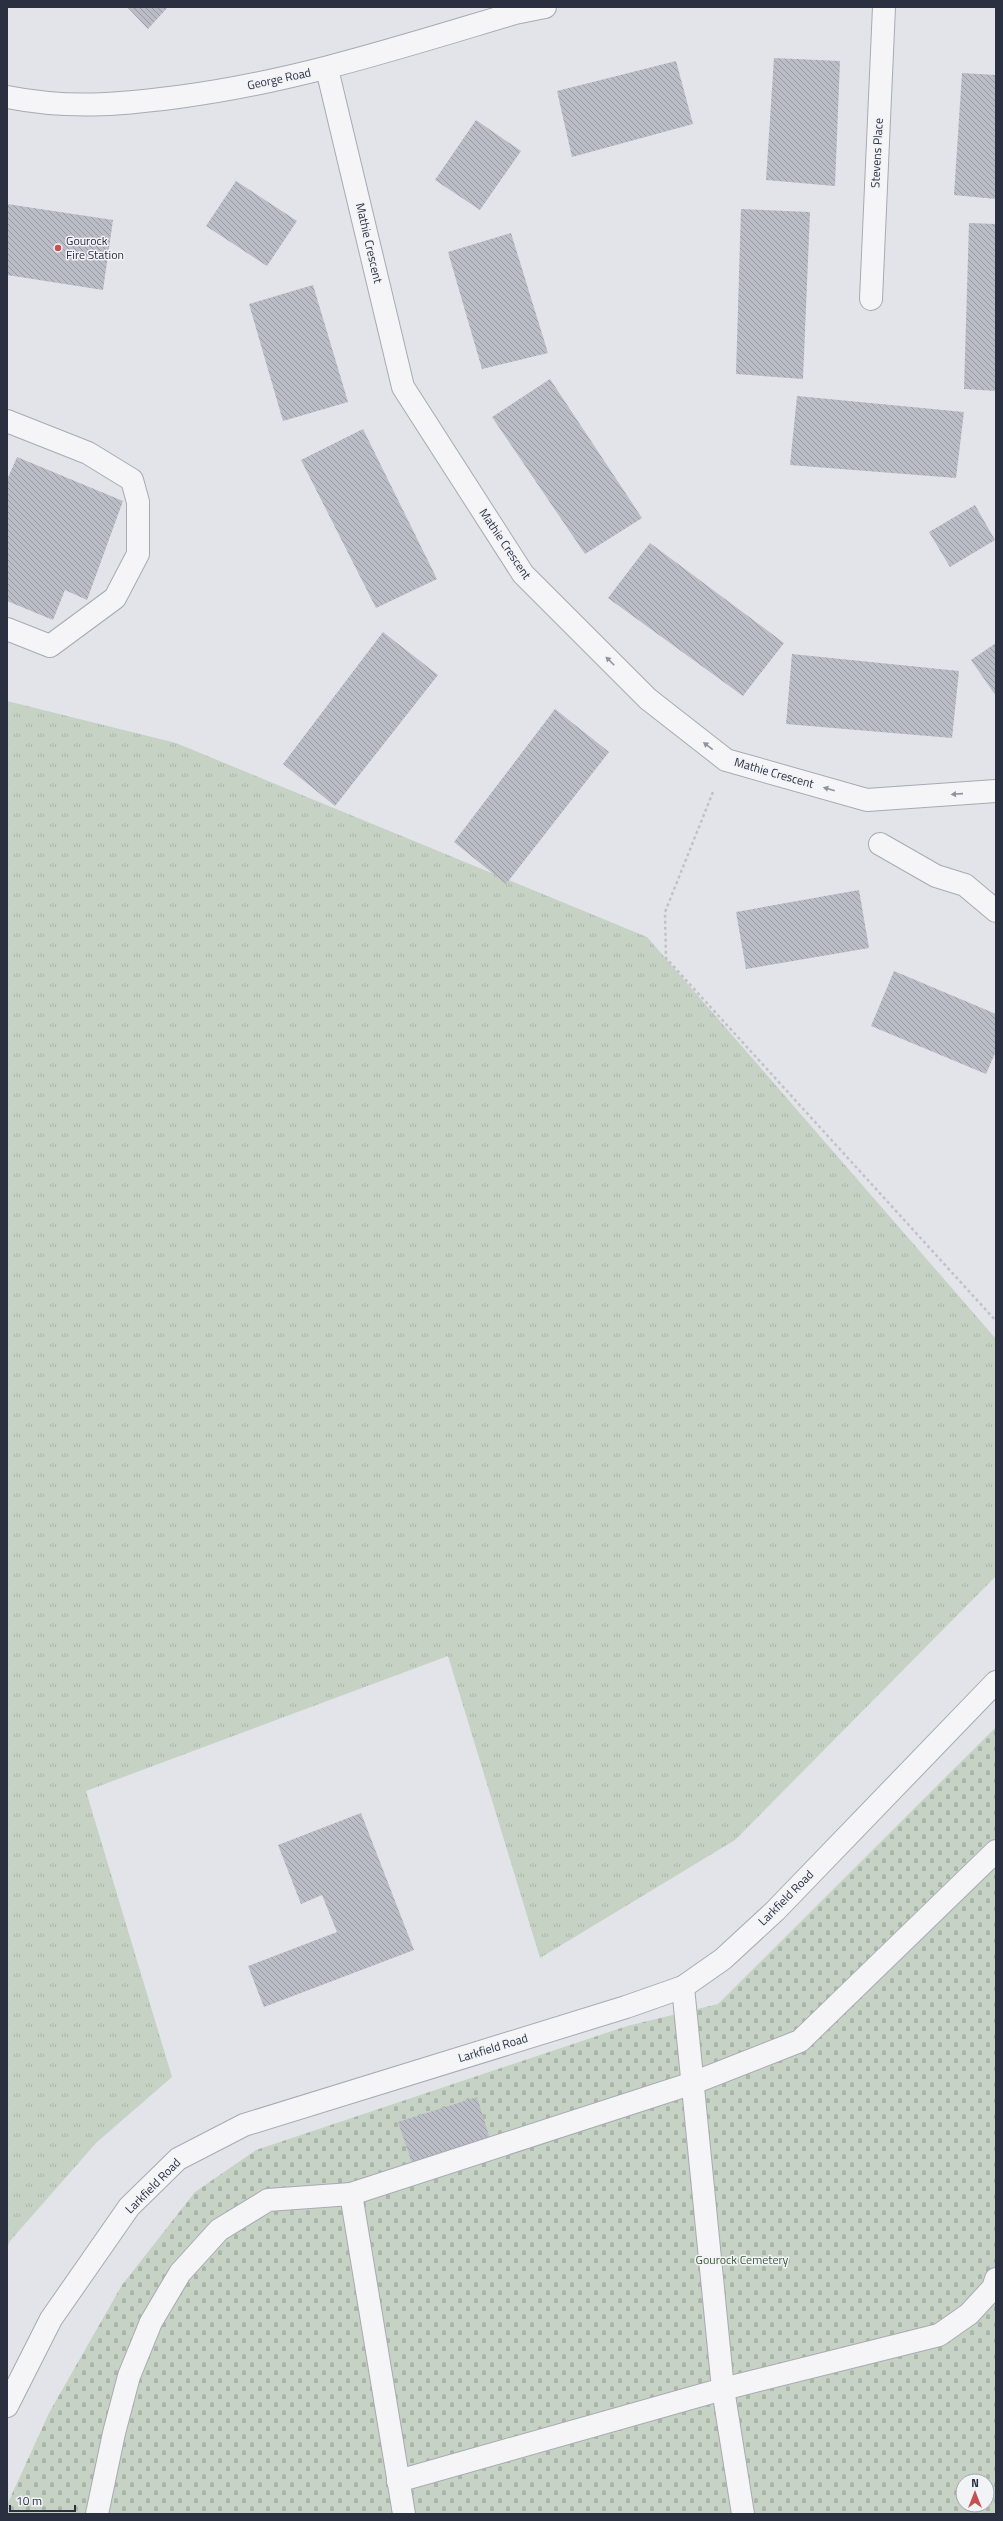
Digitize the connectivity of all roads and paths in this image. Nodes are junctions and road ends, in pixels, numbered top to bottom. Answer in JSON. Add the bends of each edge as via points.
{"nodes":[{"id":1,"x":545,"y":7,"type":"edge"},
{"id":2,"x":884,"y":7,"type":"edge"},
{"id":3,"x":327,"y":69,"type":"junction"},
{"id":4,"x":7,"y":97,"type":"edge"},
{"id":5,"x":871,"y":299,"type":"dead end"},
{"id":6,"x":7,"y":421,"type":"edge"},
{"id":7,"x":7,"y":629,"type":"edge"},
{"id":8,"x":726,"y":760,"type":"junction"},
{"id":9,"x":996,"y":791,"type":"edge"},
{"id":10,"x":880,"y":844,"type":"dead end"},
{"id":11,"x":996,"y":911,"type":"edge"},
{"id":12,"x":996,"y":1321,"type":"edge"},
{"id":13,"x":996,"y":1682,"type":"edge"},
{"id":14,"x":996,"y":1851,"type":"edge"},
{"id":15,"x":683,"y":1987,"type":"junction"},
{"id":16,"x":693,"y":2083,"type":"junction"},
{"id":17,"x":351,"y":2194,"type":"junction"},
{"id":18,"x":996,"y":2279,"type":"edge"},
{"id":19,"x":723,"y":2389,"type":"junction"},
{"id":20,"x":7,"y":2406,"type":"edge"},
{"id":21,"x":398,"y":2481,"type":"junction"},
{"id":22,"x":97,"y":2514,"type":"edge"},
{"id":23,"x":404,"y":2514,"type":"edge"},
{"id":24,"x":744,"y":2514,"type":"edge"}],
"edges":[{"from":1,"to":3,"type":"street","name":"George Road","via":[[515,13]]},
{"from":2,"to":5,"type":"street","name":"Stevens Place"},
{"from":3,"to":4,"type":"street","name":"George Road","via":[[223,91],[114,106],[39,104]]},
{"from":8,"to":3,"type":"street","name":"Mathie Crescent","one_way":true,"via":[[648,699],[523,574],[403,387]]},
{"from":6,"to":7,"type":"street","via":[[88,453],[132,480],[138,502],[138,554],[115,598],[50,646]]},
{"from":9,"to":8,"type":"street","name":"Mathie Crescent","one_way":true,"via":[[866,800]]},
{"from":8,"to":12,"type":"path","via":[[665,912],[666,958]]},
{"from":10,"to":11,"type":"street","via":[[936,876],[965,885]]},
{"from":13,"to":15,"type":"street","name":"Larkfield Road","via":[[775,1911],[723,1959]]},
{"from":14,"to":16,"type":"street","via":[[800,2041]]},
{"from":15,"to":16,"type":"street"},
{"from":15,"to":20,"type":"street","name":"Larkfield Road","via":[[626,2008],[244,2125],[178,2159],[129,2207],[51,2319]]},
{"from":16,"to":17,"type":"street"},
{"from":16,"to":19,"type":"street"},
{"from":17,"to":21,"type":"street"},
{"from":17,"to":22,"type":"street","via":[[268,2200],[219,2230],[180,2273],[152,2322],[129,2376]]},
{"from":18,"to":19,"type":"street","via":[[993,2288],[969,2314],[939,2335]]},
{"from":19,"to":21,"type":"street"},
{"from":19,"to":24,"type":"street"},
{"from":21,"to":23,"type":"street"}]}
